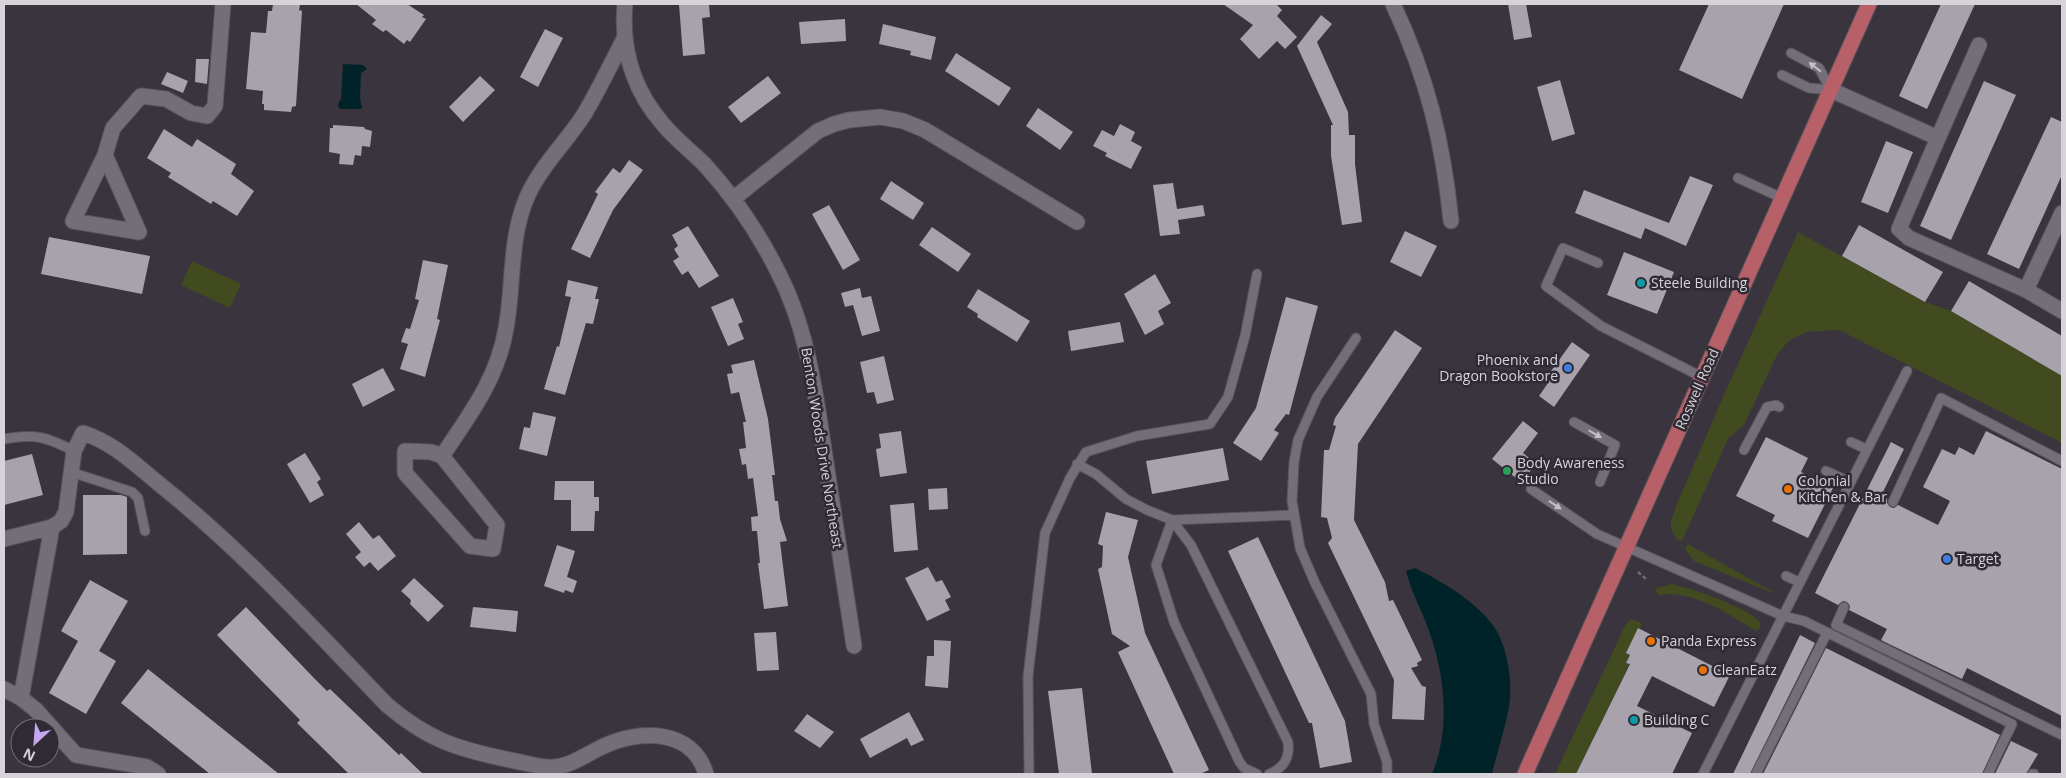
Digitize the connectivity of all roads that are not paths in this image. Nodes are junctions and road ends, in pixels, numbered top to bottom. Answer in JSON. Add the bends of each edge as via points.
{"nodes":[{"id":1,"x":223,"y":4,"type":"edge"},
{"id":2,"x":625,"y":4,"type":"edge"},
{"id":3,"x":1392,"y":4,"type":"edge"},
{"id":4,"x":1869,"y":4,"type":"edge"},
{"id":5,"x":624,"y":39,"type":"junction"},
{"id":6,"x":1979,"y":45,"type":"dead end"},
{"id":7,"x":1791,"y":52,"type":"dead end"},
{"id":8,"x":1782,"y":75,"type":"dead end"},
{"id":9,"x":1831,"y":90,"type":"junction"},
{"id":10,"x":1938,"y":138,"type":"junction"},
{"id":11,"x":105,"y":155,"type":"junction"},
{"id":12,"x":1738,"y":178,"type":"dead end"},
{"id":13,"x":1782,"y":198,"type":"junction"},
{"id":14,"x":733,"y":199,"type":"junction"},
{"id":15,"x":2062,"y":214,"type":"edge"},
{"id":16,"x":1451,"y":221,"type":"dead end"},
{"id":17,"x":1077,"y":222,"type":"dead end"},
{"id":18,"x":1598,"y":263,"type":"dead end"},
{"id":19,"x":1257,"y":274,"type":"dead end"},
{"id":20,"x":2026,"y":290,"type":"junction"},
{"id":21,"x":2062,"y":311,"type":"edge"},
{"id":22,"x":1356,"y":338,"type":"dead end"},
{"id":23,"x":1907,"y":370,"type":"dead end"},
{"id":24,"x":1702,"y":376,"type":"junction"},
{"id":25,"x":1779,"y":407,"type":"dead end"},
{"id":26,"x":1574,"y":422,"type":"dead end"},
{"id":27,"x":4,"y":439,"type":"edge"},
{"id":28,"x":1851,"y":442,"type":"dead end"},
{"id":29,"x":1866,"y":449,"type":"junction"},
{"id":30,"x":1744,"y":450,"type":"dead end"},
{"id":31,"x":74,"y":451,"type":"junction"},
{"id":32,"x":442,"y":456,"type":"junction"},
{"id":33,"x":2062,"y":461,"type":"edge"},
{"id":34,"x":1077,"y":464,"type":"junction"},
{"id":35,"x":1826,"y":471,"type":"dead end"},
{"id":36,"x":71,"y":472,"type":"junction"},
{"id":37,"x":1600,"y":482,"type":"dead end"},
{"id":38,"x":1850,"y":482,"type":"junction"},
{"id":39,"x":1531,"y":489,"type":"dead end"},
{"id":40,"x":1893,"y":502,"type":"dead end"},
{"id":41,"x":1294,"y":515,"type":"junction"},
{"id":42,"x":1172,"y":520,"type":"junction"},
{"id":43,"x":52,"y":527,"type":"junction"},
{"id":44,"x":145,"y":531,"type":"dead end"},
{"id":45,"x":4,"y":539,"type":"edge"},
{"id":46,"x":1626,"y":547,"type":"junction"},
{"id":47,"x":1786,"y":576,"type":"dead end"},
{"id":48,"x":1800,"y":582,"type":"junction"},
{"id":49,"x":1844,"y":607,"type":"dead end"},
{"id":50,"x":1783,"y":616,"type":"junction"},
{"id":51,"x":1827,"y":633,"type":"junction"},
{"id":52,"x":854,"y":646,"type":"dead end"},
{"id":53,"x":4,"y":690,"type":"edge"},
{"id":54,"x":21,"y":698,"type":"junction"},
{"id":55,"x":2062,"y":735,"type":"edge"},
{"id":56,"x":158,"y":774,"type":"edge"},
{"id":57,"x":706,"y":774,"type":"edge"},
{"id":58,"x":1029,"y":774,"type":"edge"},
{"id":59,"x":1257,"y":774,"type":"edge"},
{"id":60,"x":1269,"y":774,"type":"edge"},
{"id":61,"x":1387,"y":774,"type":"edge"},
{"id":62,"x":1525,"y":774,"type":"edge"},
{"id":63,"x":1703,"y":774,"type":"edge"},
{"id":64,"x":1756,"y":774,"type":"edge"},
{"id":65,"x":1988,"y":774,"type":"edge"}],
"edges":[{"from":1,"to":11,"type":"street","via":[[215,106],[207,116],[166,99],[141,96],[113,128]]},
{"from":2,"to":5,"type":"street","name":"Benton Woods Drive Northeast"},
{"from":3,"to":16,"type":"street","via":[[1416,57],[1438,128]]},
{"from":4,"to":9,"type":"main road","name":"Roswell Road"},
{"from":5,"to":14,"type":"street","name":"Benton Woods Drive Northeast","via":[[632,72],[646,101],[662,124]]},
{"from":5,"to":32,"type":"street","via":[[584,114],[545,163],[527,197],[515,237],[506,328],[499,360],[484,392]]},
{"from":6,"to":10,"type":"street"},
{"from":9,"to":7,"type":"lane","one_way":true,"via":[[1819,68]]},
{"from":8,"to":9,"type":"lane","via":[[1809,88]]},
{"from":9,"to":10,"type":"street"},
{"from":9,"to":13,"type":"main road","name":"Roswell Road"},
{"from":10,"to":20,"type":"street","via":[[1899,229],[1909,238]]},
{"from":11,"to":11,"type":"street","via":[[135,224],[138,232],[73,221]]},
{"from":12,"to":13,"type":"lane"},
{"from":13,"to":24,"type":"main road","name":"Roswell Road"},
{"from":14,"to":17,"type":"street","via":[[818,131],[849,120],[880,117],[903,121],[925,130]]},
{"from":14,"to":52,"type":"street","name":"Benton Woods Drive Northeast","via":[[758,234],[778,272],[806,347]]},
{"from":15,"to":20,"type":"street"},
{"from":18,"to":24,"type":"lane","via":[[1563,248],[1546,286],[1600,326]]},
{"from":19,"to":34,"type":"lane","via":[[1245,336],[1228,397],[1210,424],[1137,436],[1086,452]]},
{"from":20,"to":21,"type":"street"},
{"from":22,"to":41,"type":"lane","via":[[1317,397],[1298,440],[1294,462]]},
{"from":23,"to":29,"type":"lane"},
{"from":24,"to":46,"type":"main road","name":"Roswell Road"},
{"from":25,"to":30,"type":"lane","via":[[1768,407]]},
{"from":26,"to":37,"type":"lane","one_way":true,"via":[[1615,445]]},
{"from":27,"to":31,"type":"lane","via":[[22,435],[48,438]]},
{"from":28,"to":29,"type":"lane"},
{"from":29,"to":38,"type":"lane"},
{"from":31,"to":36,"type":"street"},
{"from":31,"to":57,"type":"street","via":[[83,433],[114,447],[197,514],[241,555],[386,705],[431,737],[470,751],[548,767],[567,765],[606,745],[636,736],[666,736],[689,747],[698,756]]},
{"from":32,"to":32,"type":"street","via":[[497,525],[493,549],[470,546],[405,473],[405,451]]},
{"from":33,"to":40,"type":"lane","via":[[1941,398]]},
{"from":34,"to":42,"type":"lane","via":[[1096,474],[1126,499]]},
{"from":34,"to":58,"type":"lane","via":[[1045,533],[1028,676]]},
{"from":35,"to":38,"type":"lane"},
{"from":36,"to":43,"type":"street","via":[[66,512]]},
{"from":36,"to":44,"type":"lane","via":[[132,492],[138,498]]},
{"from":38,"to":48,"type":"lane"},
{"from":39,"to":46,"type":"lane","one_way":true,"via":[[1586,528]]},
{"from":41,"to":42,"type":"lane"},
{"from":41,"to":61,"type":"lane","via":[[1300,548],[1315,583],[1371,694],[1374,724],[1387,762]]},
{"from":42,"to":59,"type":"lane","via":[[1156,565],[1174,622],[1239,761],[1244,768]]},
{"from":42,"to":60,"type":"lane","via":[[1191,545],[1288,742],[1283,766]]},
{"from":43,"to":45,"type":"street"},
{"from":43,"to":54,"type":"street"},
{"from":46,"to":50,"type":"lane"},
{"from":46,"to":62,"type":"main road","name":"Roswell Road"},
{"from":47,"to":48,"type":"lane"},
{"from":48,"to":50,"type":"lane"},
{"from":49,"to":55,"type":"lane","via":[[1836,625]]},
{"from":50,"to":51,"type":"lane","via":[[1804,621]]},
{"from":50,"to":63,"type":"lane"},
{"from":51,"to":64,"type":"lane"},
{"from":51,"to":65,"type":"lane","via":[[2012,724]]},
{"from":53,"to":54,"type":"street"},
{"from":54,"to":56,"type":"street","via":[[76,755],[147,766]]}]}
